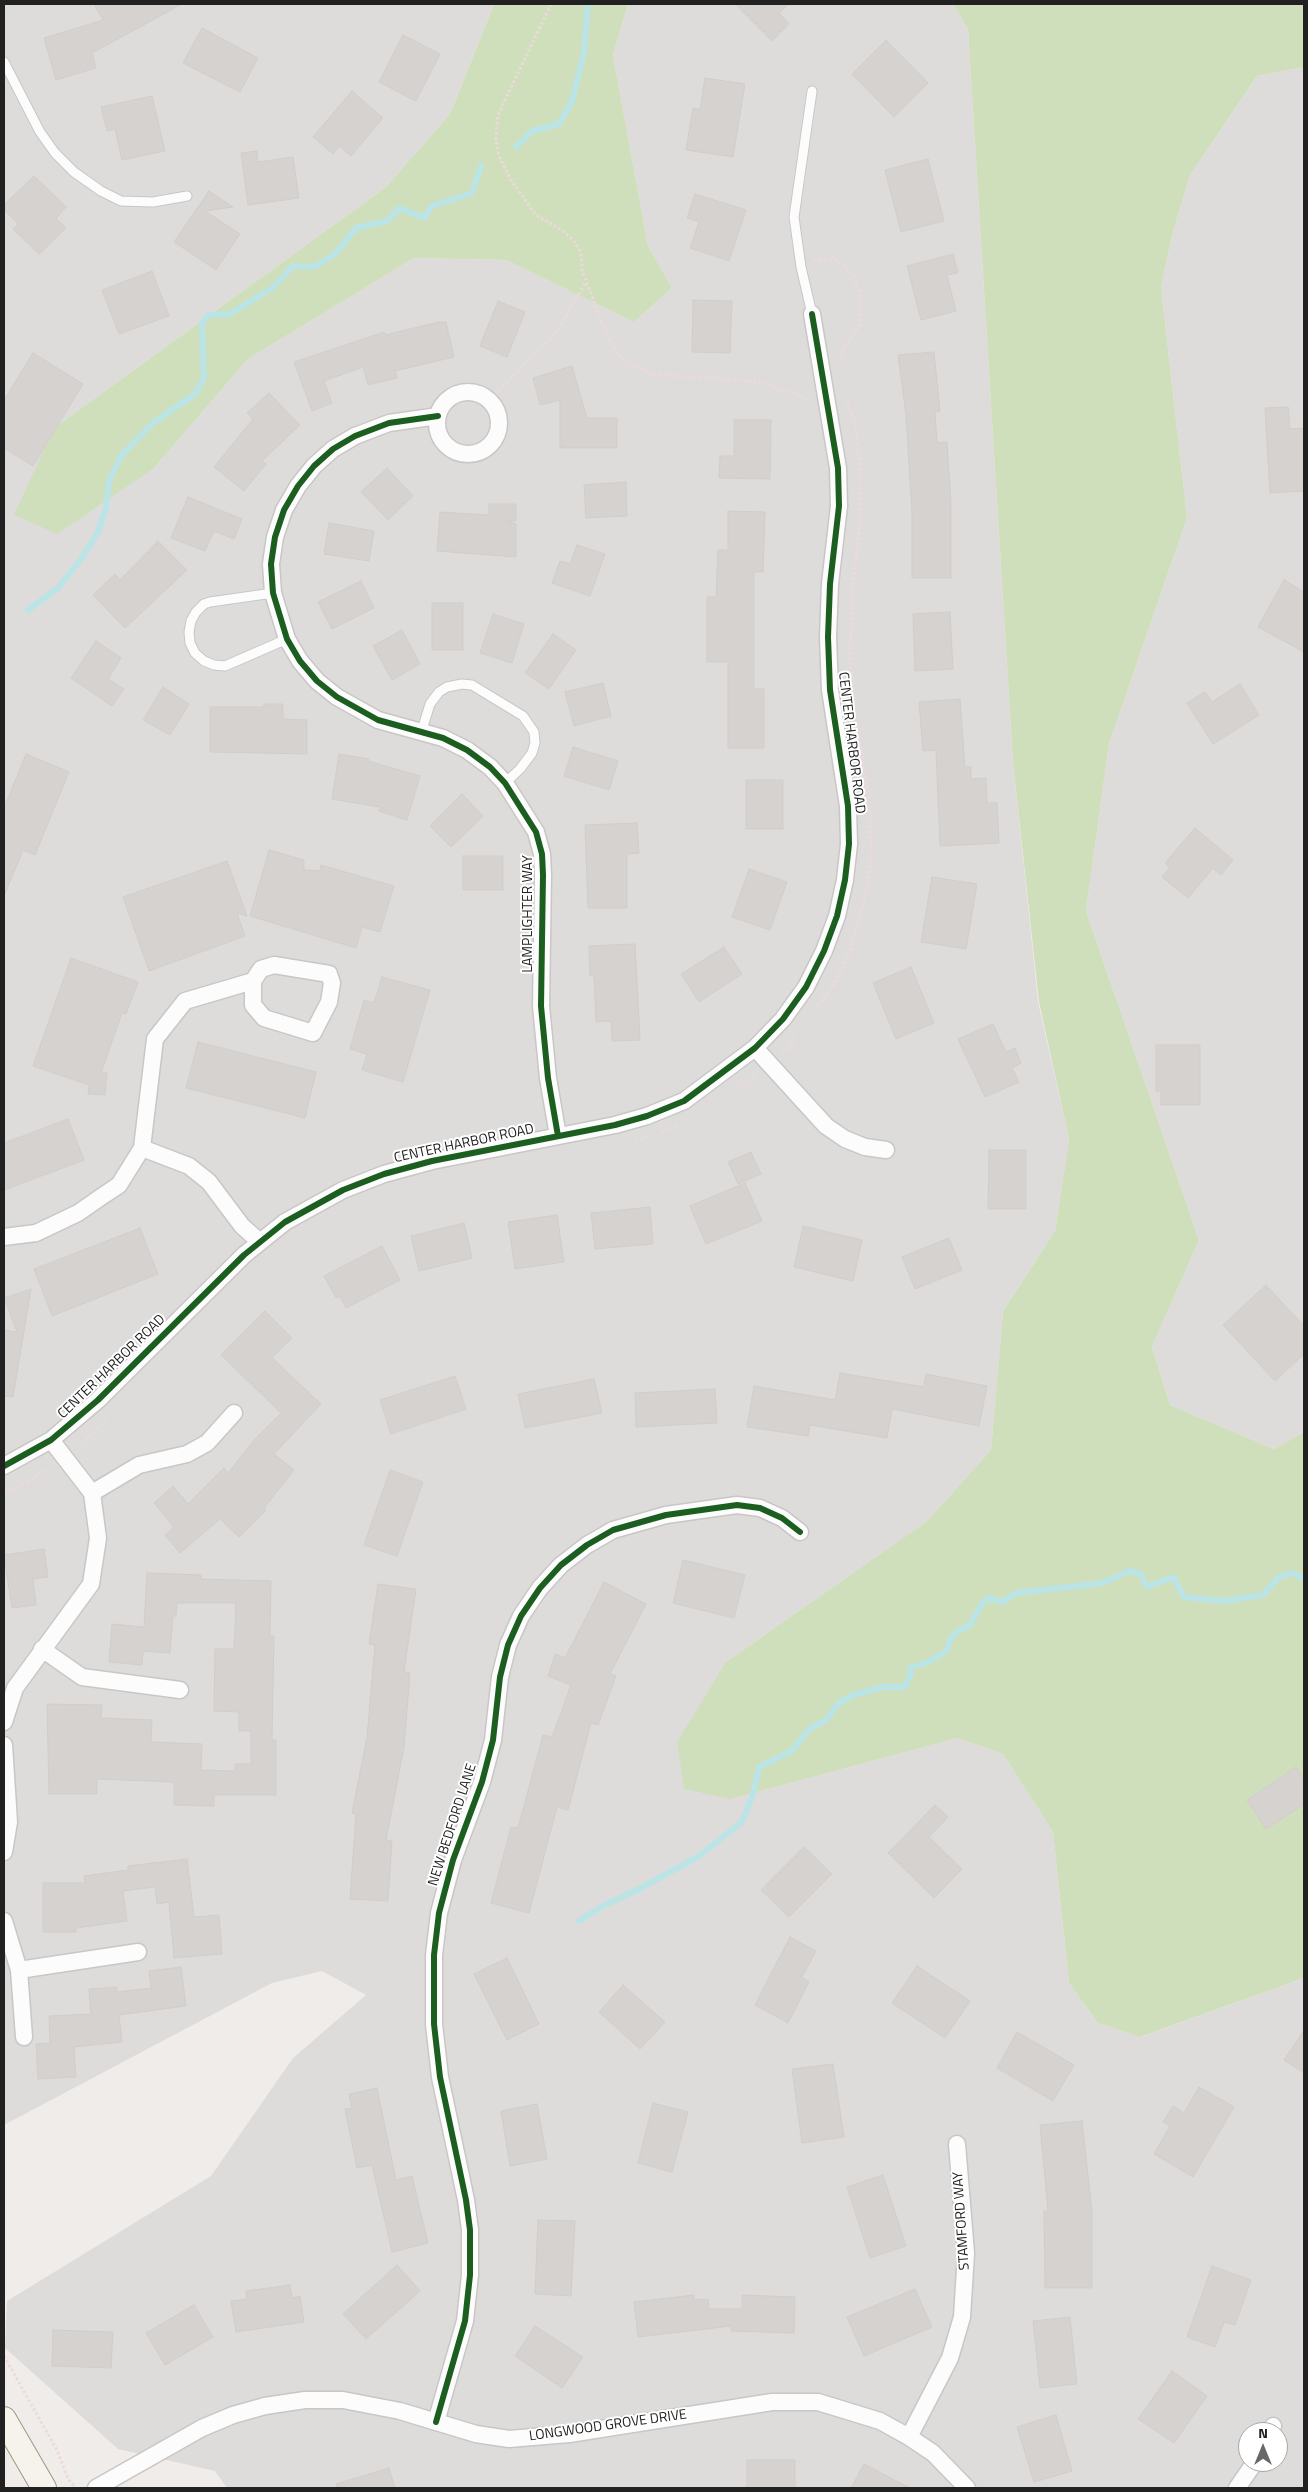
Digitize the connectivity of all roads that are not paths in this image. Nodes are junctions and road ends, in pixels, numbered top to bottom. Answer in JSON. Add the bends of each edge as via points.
{"nodes":[{"id":1,"x":4,"y":62,"type":"edge"},
{"id":2,"x":812,"y":91,"type":"dead end"},
{"id":3,"x":187,"y":196,"type":"dead end"},
{"id":4,"x":812,"y":314,"type":"joint"},
{"id":5,"x":438,"y":416,"type":"junction"},
{"id":6,"x":272,"y":593,"type":"junction"},
{"id":7,"x":287,"y":639,"type":"junction"},
{"id":8,"x":421,"y":733,"type":"junction"},
{"id":9,"x":505,"y":783,"type":"junction"},
{"id":10,"x":252,"y":981,"type":"junction"},
{"id":11,"x":755,"y":1048,"type":"junction"},
{"id":12,"x":558,"y":1136,"type":"junction"},
{"id":13,"x":142,"y":1148,"type":"junction"},
{"id":14,"x":886,"y":1150,"type":"dead end"},
{"id":15,"x":4,"y":1236,"type":"edge"},
{"id":16,"x":260,"y":1242,"type":"junction"},
{"id":17,"x":234,"y":1413,"type":"dead end"},
{"id":18,"x":51,"y":1440,"type":"junction"},
{"id":19,"x":4,"y":1466,"type":"edge"},
{"id":20,"x":92,"y":1493,"type":"junction"},
{"id":21,"x":800,"y":1532,"type":"dead end"},
{"id":22,"x":42,"y":1649,"type":"junction"},
{"id":23,"x":180,"y":1690,"type":"dead end"},
{"id":24,"x":4,"y":1722,"type":"edge"},
{"id":25,"x":4,"y":1745,"type":"edge"},
{"id":26,"x":4,"y":1852,"type":"edge"},
{"id":27,"x":4,"y":1921,"type":"edge"},
{"id":28,"x":138,"y":1952,"type":"dead end"},
{"id":29,"x":19,"y":1970,"type":"junction"},
{"id":30,"x":24,"y":2037,"type":"dead end"},
{"id":31,"x":957,"y":2144,"type":"dead end"},
{"id":32,"x":4,"y":2419,"type":"edge"},
{"id":33,"x":436,"y":2422,"type":"junction"},
{"id":34,"x":909,"y":2437,"type":"junction"},
{"id":35,"x":1248,"y":2472,"type":"edge"},
{"id":36,"x":44,"y":2488,"type":"edge"},
{"id":37,"x":96,"y":2488,"type":"edge"},
{"id":38,"x":967,"y":2488,"type":"edge"},
{"id":39,"x":1237,"y":2488,"type":"edge"}],
"edges":[{"from":1,"to":3,"type":"lane","via":[[40,132],[55,153],[101,192],[121,200],[153,202]]},
{"from":2,"to":4,"type":"lane","via":[[794,218]]},
{"from":4,"to":11,"type":"street","name":"CENTER HARBOR ROAD","via":[[838,468],[839,506],[828,637],[830,690],[848,806],[849,844],[846,880],[824,951],[806,986],[783,1019]]},
{"from":5,"to":5,"type":"street","via":[[446,401],[457,394],[469,392],[482,395],[489,401],[498,416],[498,428],[485,448],[474,453],[461,453],[442,440],[437,427]]},
{"from":5,"to":6,"type":"street","name":"LAMPLIGHTER WAY","via":[[389,423],[355,436],[314,466],[284,510],[278,528],[272,564]]},
{"from":6,"to":7,"type":"street","name":"LAMPLIGHTER WAY"},
{"from":6,"to":7,"type":"lane","via":[[204,604],[191,621],[190,643],[204,661],[225,666]]},
{"from":7,"to":8,"type":"street","name":"LAMPLIGHTER WAY","via":[[305,668],[337,697],[378,720]]},
{"from":8,"to":9,"type":"street","name":"LAMPLIGHTER WAY","via":[[443,738],[467,750],[490,766]]},
{"from":8,"to":9,"type":"lane","via":[[430,704],[438,692],[447,687],[472,686],[506,706],[529,722],[535,743],[520,769]]},
{"from":9,"to":12,"type":"street","name":"LAMPLIGHTER WAY","via":[[536,832],[542,854],[541,1006]]},
{"from":10,"to":10,"type":"street","via":[[261,969],[274,965],[329,974],[332,983],[329,1002],[313,1033],[264,1018],[253,1004]]},
{"from":10,"to":13,"type":"street","via":[[185,1001],[155,1039]]},
{"from":11,"to":12,"type":"street","name":"CENTER HARBOR ROAD","via":[[684,1101],[647,1116]]},
{"from":11,"to":14,"type":"street","via":[[826,1126],[845,1139]]},
{"from":12,"to":16,"type":"street","name":"CENTER HARBOR ROAD","via":[[384,1174],[319,1202],[285,1222]]},
{"from":13,"to":15,"type":"street","via":[[119,1185],[78,1213],[36,1233]]},
{"from":13,"to":16,"type":"street","via":[[189,1166],[209,1182],[242,1226]]},
{"from":16,"to":18,"type":"street","name":"CENTER HARBOR ROAD","via":[[98,1400]]},
{"from":17,"to":20,"type":"street","via":[[207,1443],[186,1454],[140,1465]]},
{"from":18,"to":19,"type":"street","name":"CENTER HARBOR ROAD"},
{"from":18,"to":20,"type":"street"},
{"from":20,"to":22,"type":"street","via":[[98,1538],[91,1584]]},
{"from":21,"to":33,"type":"street","name":"NEW BEDFORD LANE","via":[[760,1508],[737,1505],[666,1515],[613,1530],[567,1560],[540,1588],[521,1616],[508,1645],[500,1677],[493,1740],[482,1782],[453,1860],[439,1913],[434,1955],[434,2024],[440,2077],[466,2200],[470,2239],[465,2321]]},
{"from":22,"to":23,"type":"street","via":[[82,1677]]},
{"from":22,"to":24,"type":"street","via":[[15,1688]]},
{"from":25,"to":26,"type":"street","via":[[10,1822]]},
{"from":27,"to":29,"type":"street"},
{"from":28,"to":29,"type":"street"},
{"from":29,"to":30,"type":"street"},
{"from":31,"to":34,"type":"street","name":"STAMFORD WAY","via":[[966,2253],[962,2317],[950,2358]]},
{"from":32,"to":36,"type":"main road"},
{"from":33,"to":34,"type":"street","name":"LONGWOOD GROVE DRIVE","via":[[508,2439],[569,2434],[790,2401],[818,2402],[848,2410],[880,2421]]},
{"from":33,"to":37,"type":"street","name":"LONGWOOD GROVE DRIVE","via":[[400,2411],[342,2400],[305,2400],[266,2406],[232,2415],[202,2428]]},
{"from":34,"to":38,"type":"street","name":"LONGWOOD GROVE DRIVE","via":[[932,2453]]},
{"from":35,"to":39,"type":"street"}]}
